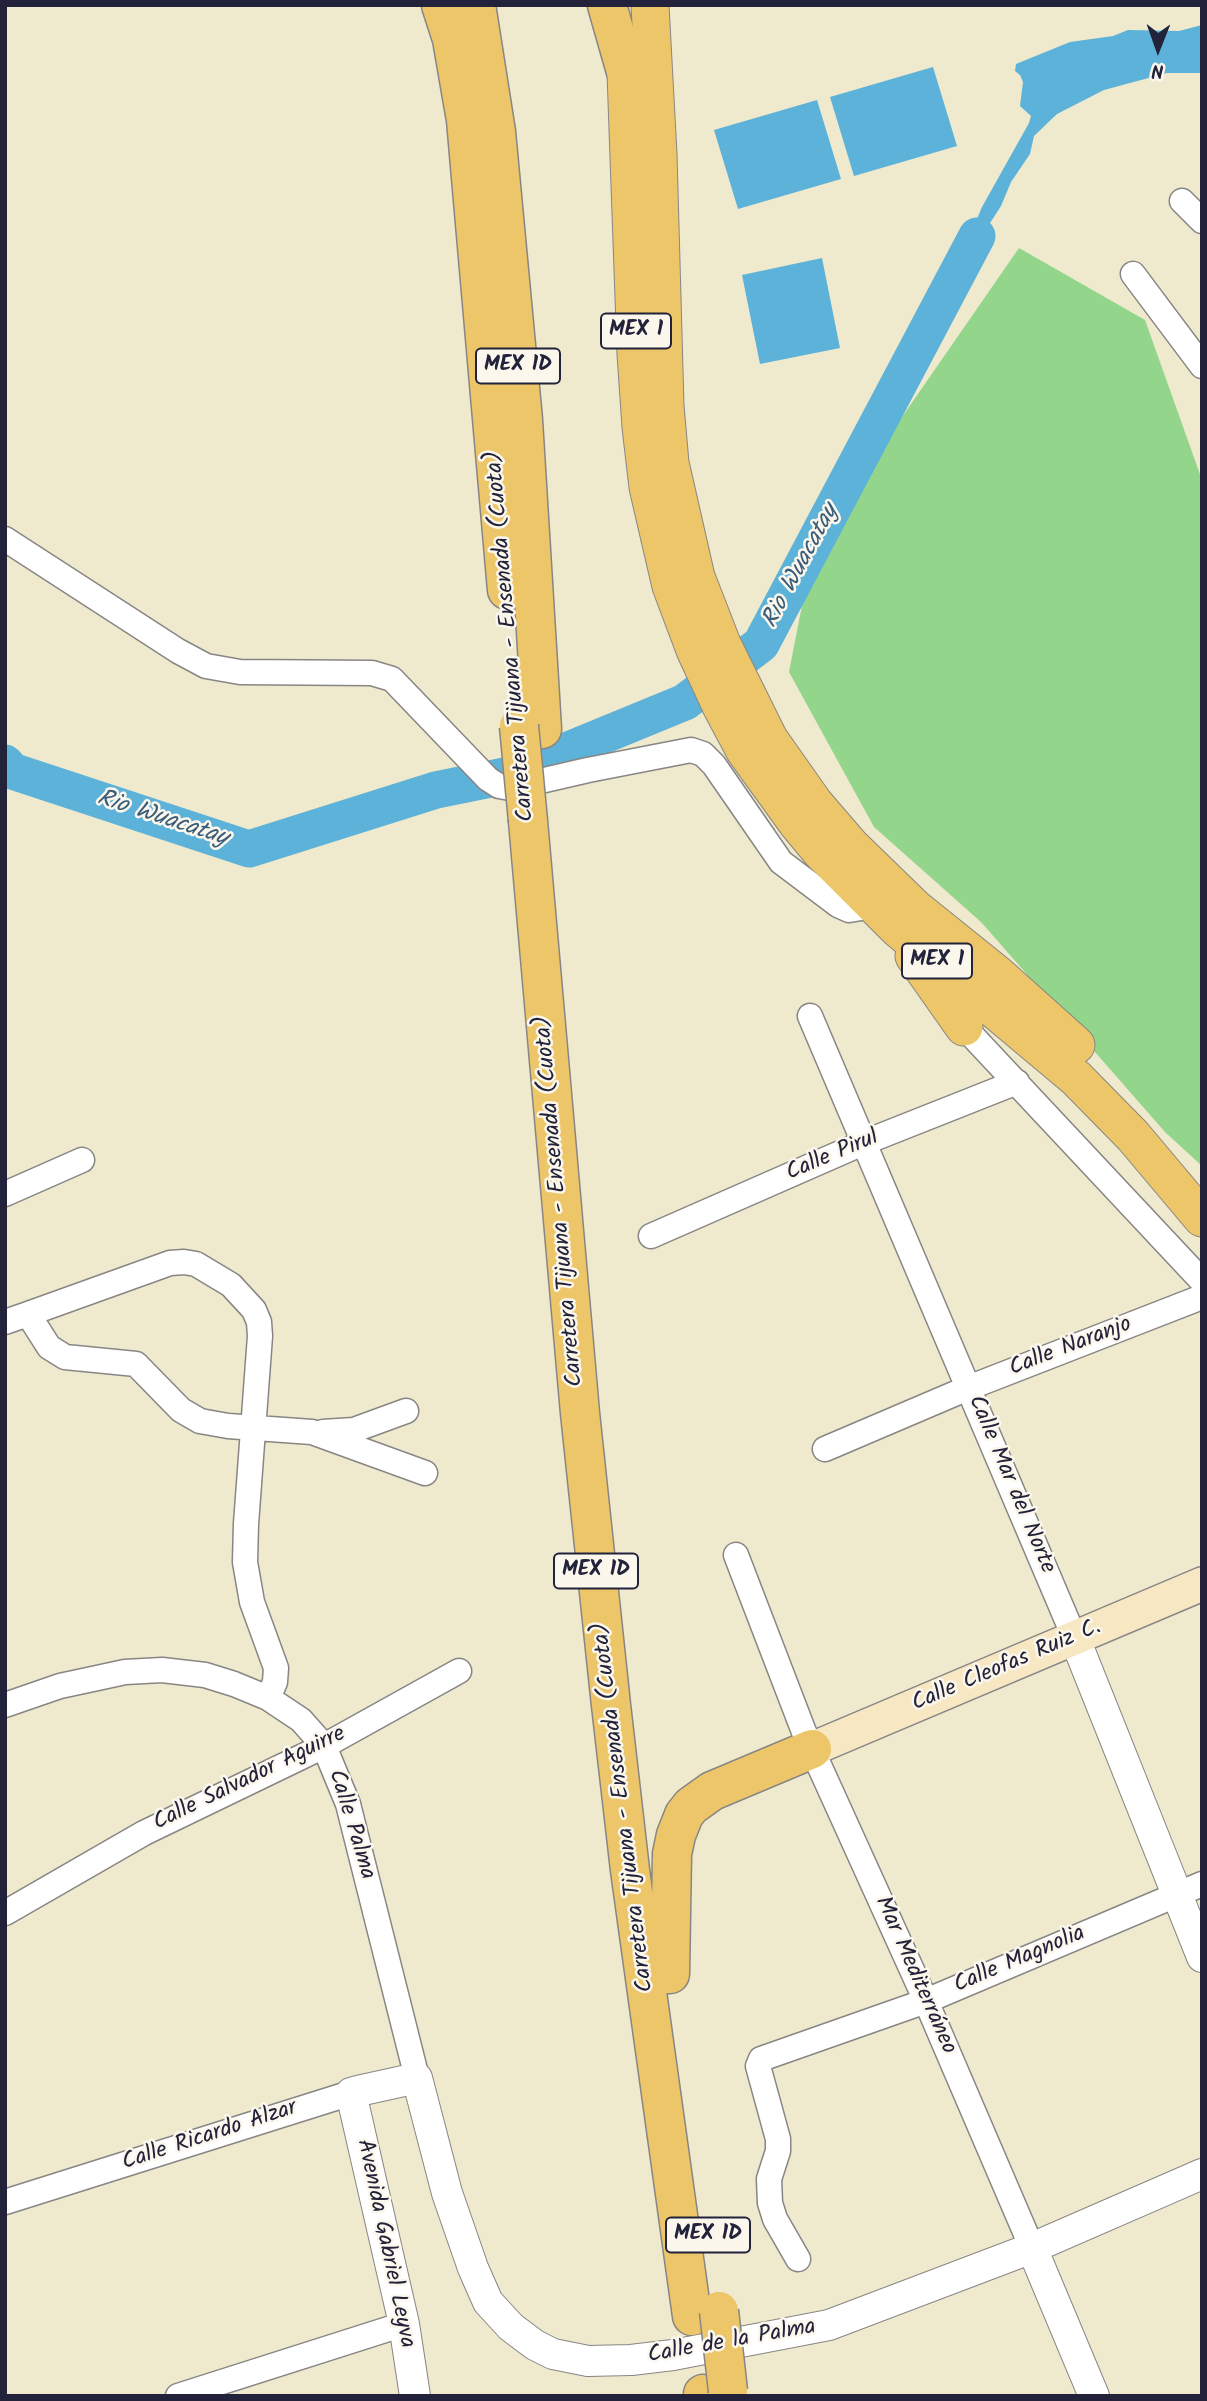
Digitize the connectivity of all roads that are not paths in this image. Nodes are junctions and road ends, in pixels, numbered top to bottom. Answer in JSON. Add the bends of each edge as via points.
{"nodes":[{"id":1,"x":441,"y":5,"type":"edge"},
{"id":2,"x":476,"y":5,"type":"edge"},
{"id":3,"x":607,"y":5,"type":"edge"},
{"id":4,"x":621,"y":5,"type":"edge"},
{"id":5,"x":650,"y":5,"type":"edge"},
{"id":6,"x":627,"y":75,"type":"junction"},
{"id":7,"x":1182,"y":201,"type":"dead end"},
{"id":8,"x":1202,"y":221,"type":"edge"},
{"id":9,"x":1133,"y":274,"type":"dead end"},
{"id":10,"x":1202,"y":366,"type":"edge"},
{"id":11,"x":5,"y":539,"type":"edge"},
{"id":12,"x":709,"y":647,"type":"junction"},
{"id":13,"x":530,"y":727,"type":"junction"},
{"id":14,"x":769,"y":762,"type":"junction"},
{"id":15,"x":540,"y":821,"type":"junction"},
{"id":16,"x":886,"y":917,"type":"junction"},
{"id":17,"x":810,"y":1016,"type":"dead end"},
{"id":18,"x":964,"y":1027,"type":"joint"},
{"id":19,"x":1017,"y":1082,"type":"junction"},
{"id":20,"x":863,"y":1143,"type":"junction"},
{"id":21,"x":82,"y":1160,"type":"dead end"},
{"id":22,"x":1202,"y":1180,"type":"edge"},
{"id":23,"x":5,"y":1194,"type":"edge"},
{"id":24,"x":1202,"y":1218,"type":"edge"},
{"id":25,"x":651,"y":1236,"type":"dead end"},
{"id":26,"x":1202,"y":1281,"type":"edge"},
{"id":27,"x":1202,"y":1297,"type":"edge"},
{"id":28,"x":16,"y":1318,"type":"edge"},
{"id":29,"x":968,"y":1388,"type":"junction"},
{"id":30,"x":405,"y":1411,"type":"dead end"},
{"id":31,"x":252,"y":1426,"type":"junction"},
{"id":32,"x":312,"y":1432,"type":"junction"},
{"id":33,"x":825,"y":1449,"type":"dead end"},
{"id":34,"x":425,"y":1473,"type":"dead end"},
{"id":35,"x":736,"y":1555,"type":"dead end"},
{"id":36,"x":1202,"y":1584,"type":"edge"},
{"id":37,"x":1075,"y":1639,"type":"junction"},
{"id":38,"x":459,"y":1671,"type":"dead end"},
{"id":39,"x":268,"y":1698,"type":"junction"},
{"id":40,"x":5,"y":1705,"type":"edge"},
{"id":41,"x":324,"y":1746,"type":"junction"},
{"id":42,"x":812,"y":1749,"type":"junction"},
{"id":43,"x":1189,"y":1890,"type":"edge"},
{"id":44,"x":5,"y":1913,"type":"edge"},
{"id":45,"x":1202,"y":1957,"type":"edge"},
{"id":46,"x":670,"y":1974,"type":"junction"},
{"id":47,"x":926,"y":2001,"type":"junction"},
{"id":48,"x":417,"y":2078,"type":"junction"},
{"id":49,"x":351,"y":2093,"type":"junction"},
{"id":50,"x":1202,"y":2174,"type":"edge"},
{"id":51,"x":5,"y":2202,"type":"edge"},
{"id":52,"x":1032,"y":2248,"type":"junction"},
{"id":53,"x":798,"y":2259,"type":"dead end"},
{"id":54,"x":706,"y":2314,"type":"junction"},
{"id":55,"x":404,"y":2324,"type":"junction"},
{"id":56,"x":716,"y":2394,"type":"edge"},
{"id":57,"x":178,"y":2396,"type":"edge"},
{"id":58,"x":415,"y":2396,"type":"edge"},
{"id":59,"x":1094,"y":2396,"type":"edge"}],
"edges":[{"from":1,"to":13,"type":"highway","name":"Carretera Tijuana - Ensenada (Cuota)","number":"MEX 1D","via":[[452,39],[466,120]]},
{"from":2,"to":13,"type":"highway","name":"Carretera Tijuana - Ensenada (Cuota)","number":"MEX 1D","via":[[496,132],[522,406]]},
{"from":3,"to":6,"type":"highway"},
{"from":4,"to":6,"type":"main road","number":"MEX 1"},
{"from":5,"to":12,"type":"main road","number":"MEX 1","via":[[670,463]]},
{"from":6,"to":12,"type":"main road","number":"MEX 1","via":[[641,427],[648,487],[671,586]]},
{"from":7,"to":8,"type":"street"},
{"from":9,"to":10,"type":"street"},
{"from":11,"to":16,"type":"street","via":[[206,666],[240,672],[372,673],[392,679],[499,786],[510,788],[691,750],[703,754],[781,862],[838,905]]},
{"from":12,"to":14,"type":"main road","number":"MEX 1","via":[[759,722]]},
{"from":13,"to":15,"type":"highway","name":"Carretera Tijuana - Ensenada (Cuota)","number":"MEX 1D","bridge":true},
{"from":14,"to":16,"type":"main road","number":"MEX 1","via":[[821,852]]},
{"from":14,"to":22,"type":"main road","number":"MEX 1","via":[[916,909],[1079,1048]]},
{"from":15,"to":46,"type":"highway","name":"Carretera Tijuana - Ensenada (Cuota)","number":"MEX 1D","via":[[634,1691]]},
{"from":15,"to":54,"type":"highway","name":"Carretera Tijuana - Ensenada (Cuota)","number":"MEX 1D","via":[[580,1413],[609,1691],[630,1870]]},
{"from":16,"to":18,"type":"main road"},
{"from":16,"to":24,"type":"main road","number":"MEX 1","via":[[1076,1078],[1133,1136]]},
{"from":17,"to":20,"type":"street","name":"Calle Mar del Norte"},
{"from":18,"to":19,"type":"street"},
{"from":19,"to":20,"type":"street","name":"Calle Pirul"},
{"from":19,"to":26,"type":"street"},
{"from":20,"to":25,"type":"street","name":"Calle Pirul"},
{"from":20,"to":29,"type":"street","name":"Calle Mar del Norte"},
{"from":21,"to":23,"type":"street"},
{"from":27,"to":29,"type":"street","name":"Calle Naranjo"},
{"from":28,"to":31,"type":"street","via":[[65,1357],[136,1364],[191,1418]]},
{"from":28,"to":31,"type":"street","via":[[170,1263],[195,1264],[231,1285],[259,1322]]},
{"from":29,"to":33,"type":"street","name":"Calle Naranjo"},
{"from":29,"to":37,"type":"street","name":"Calle Mar del Norte"},
{"from":30,"to":32,"type":"street","via":[[354,1430]]},
{"from":31,"to":32,"type":"street"},
{"from":31,"to":39,"type":"street","via":[[246,1562],[252,1602],[276,1668]]},
{"from":32,"to":34,"type":"street"},
{"from":35,"to":42,"type":"street","name":"Mar Mediterráneo"},
{"from":36,"to":37,"type":"main road","name":"Calle Cleofas Ruiz C."},
{"from":37,"to":42,"type":"main road","name":"Calle Cleofas Ruiz C."},
{"from":37,"to":43,"type":"street","name":"Calle Mar del Norte"},
{"from":38,"to":41,"type":"street","name":"Calle Salvador Aguirre"},
{"from":39,"to":40,"type":"street","name":"Calle Palma","via":[[205,1675],[162,1670],[79,1682]]},
{"from":39,"to":41,"type":"street","name":"Calle Palma","via":[[301,1720]]},
{"from":41,"to":44,"type":"street","name":"Calle Salvador Aguirre","via":[[144,1832]]},
{"from":41,"to":48,"type":"street","name":"Calle Palma","via":[[348,1804]]},
{"from":42,"to":46,"type":"highway","via":[[712,1790],[684,1815],[672,1854]]},
{"from":42,"to":47,"type":"street","name":"Mar Mediterráneo"},
{"from":43,"to":45,"type":"street","name":"Calle Mar del Norte"},
{"from":43,"to":47,"type":"street","name":"Calle Magnolia"},
{"from":46,"to":54,"type":"highway","name":"Carretera Tijuana - Ensenada (Cuota)","number":"MEX 1D"},
{"from":47,"to":52,"type":"street","name":"Mar Mediterráneo"},
{"from":47,"to":53,"type":"street","name":"Calle Magnolia","via":[[759,2062],[778,2138],[769,2179],[770,2203]]},
{"from":48,"to":49,"type":"street","name":"Calle Ricardo Alzar"},
{"from":48,"to":52,"type":"street","name":"Calle de la Palma","via":[[447,2193],[488,2302],[511,2327],[553,2354],[572,2359],[631,2360],[829,2325]]},
{"from":49,"to":51,"type":"street","name":"Calle Ricardo Alzar"},
{"from":49,"to":55,"type":"street","name":"Avenida Gabriel Leyva"},
{"from":50,"to":52,"type":"street","name":"Calle de la Palma"},
{"from":52,"to":59,"type":"street","name":"Mar Mediterráneo"},
{"from":54,"to":56,"type":"highway","name":"Carretera Tijuana - Ensenada (Cuota)","number":"MEX 1D","bridge":true},
{"from":55,"to":57,"type":"street"},
{"from":55,"to":58,"type":"street","name":"Avenida Gabriel Leyva"}]}
